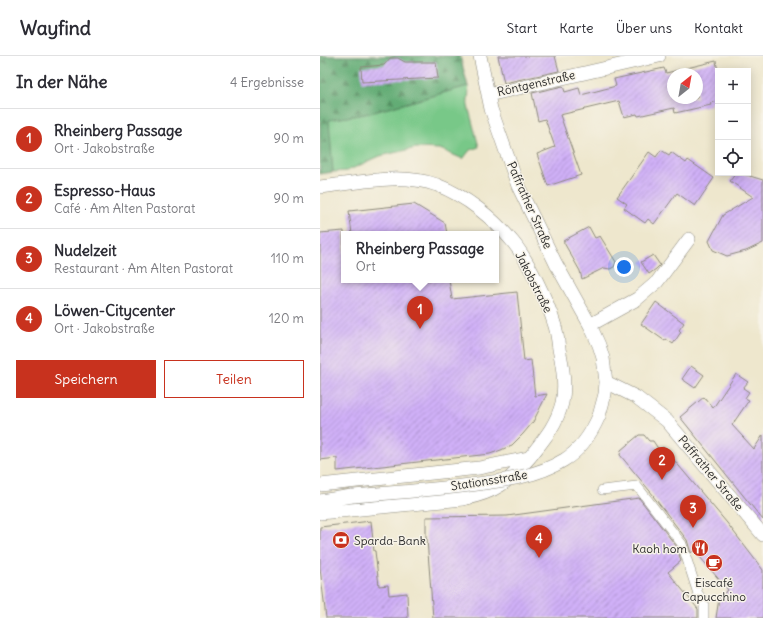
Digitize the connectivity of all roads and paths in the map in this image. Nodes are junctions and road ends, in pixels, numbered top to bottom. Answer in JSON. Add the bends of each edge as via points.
{"nodes":[{"id":1,"x":480,"y":56,"type":"edge"},
{"id":2,"x":657,"y":56,"type":"edge"},
{"id":3,"x":488,"y":95,"type":"junction"},
{"id":4,"x":338,"y":185,"type":"junction"},
{"id":5,"x":320,"y":186,"type":"edge"},
{"id":6,"x":320,"y":191,"type":"edge"},
{"id":7,"x":689,"y":239,"type":"dead end"},
{"id":8,"x":590,"y":325,"type":"junction"},
{"id":9,"x":606,"y":382,"type":"junction"},
{"id":10,"x":528,"y":458,"type":"junction"},
{"id":11,"x":320,"y":485,"type":"edge"},
{"id":12,"x":602,"y":490,"type":"dead end"},
{"id":13,"x":320,"y":500,"type":"edge"},
{"id":14,"x":320,"y":513,"type":"edge"},
{"id":15,"x":763,"y":536,"type":"edge"},
{"id":16,"x":704,"y":618,"type":"edge"}],
"edges":[{"from":1,"to":3,"type":"street","name":"Paffrather Straße"},
{"from":2,"to":3,"type":"street","name":"Röntgenstraße"},
{"from":3,"to":8,"type":"street","name":"Paffrather Straße","via":[[518,186],[556,264]]},
{"from":4,"to":5,"type":"street","name":"Jakobstraße"},
{"from":4,"to":6,"type":"street","name":"Jakobstraße"},
{"from":4,"to":10,"type":"street","name":"Jakobstraße","via":[[388,179],[415,180],[435,185],[454,192],[475,206],[514,243],[545,299],[552,318],[564,384],[562,403],[554,425]]},
{"from":7,"to":8,"type":"street","via":[[657,282],[636,298]]},
{"from":8,"to":9,"type":"street","name":"Paffrather Straße","via":[[603,358]]},
{"from":9,"to":13,"type":"street","name":"Stationsstraße","bridge":true,"via":[[603,404],[591,432],[580,447],[549,468],[520,477],[482,483]]},
{"from":9,"to":15,"type":"street","name":"Paffrather Straße","via":[[636,397],[667,421]]},
{"from":10,"to":11,"type":"street","via":[[479,468]]},
{"from":10,"to":14,"type":"street","name":"Jakobstraße","via":[[510,478],[481,495],[431,503]]},
{"from":12,"to":16,"type":"street","via":[[637,486],[682,544],[698,594],[704,601]]}]}
